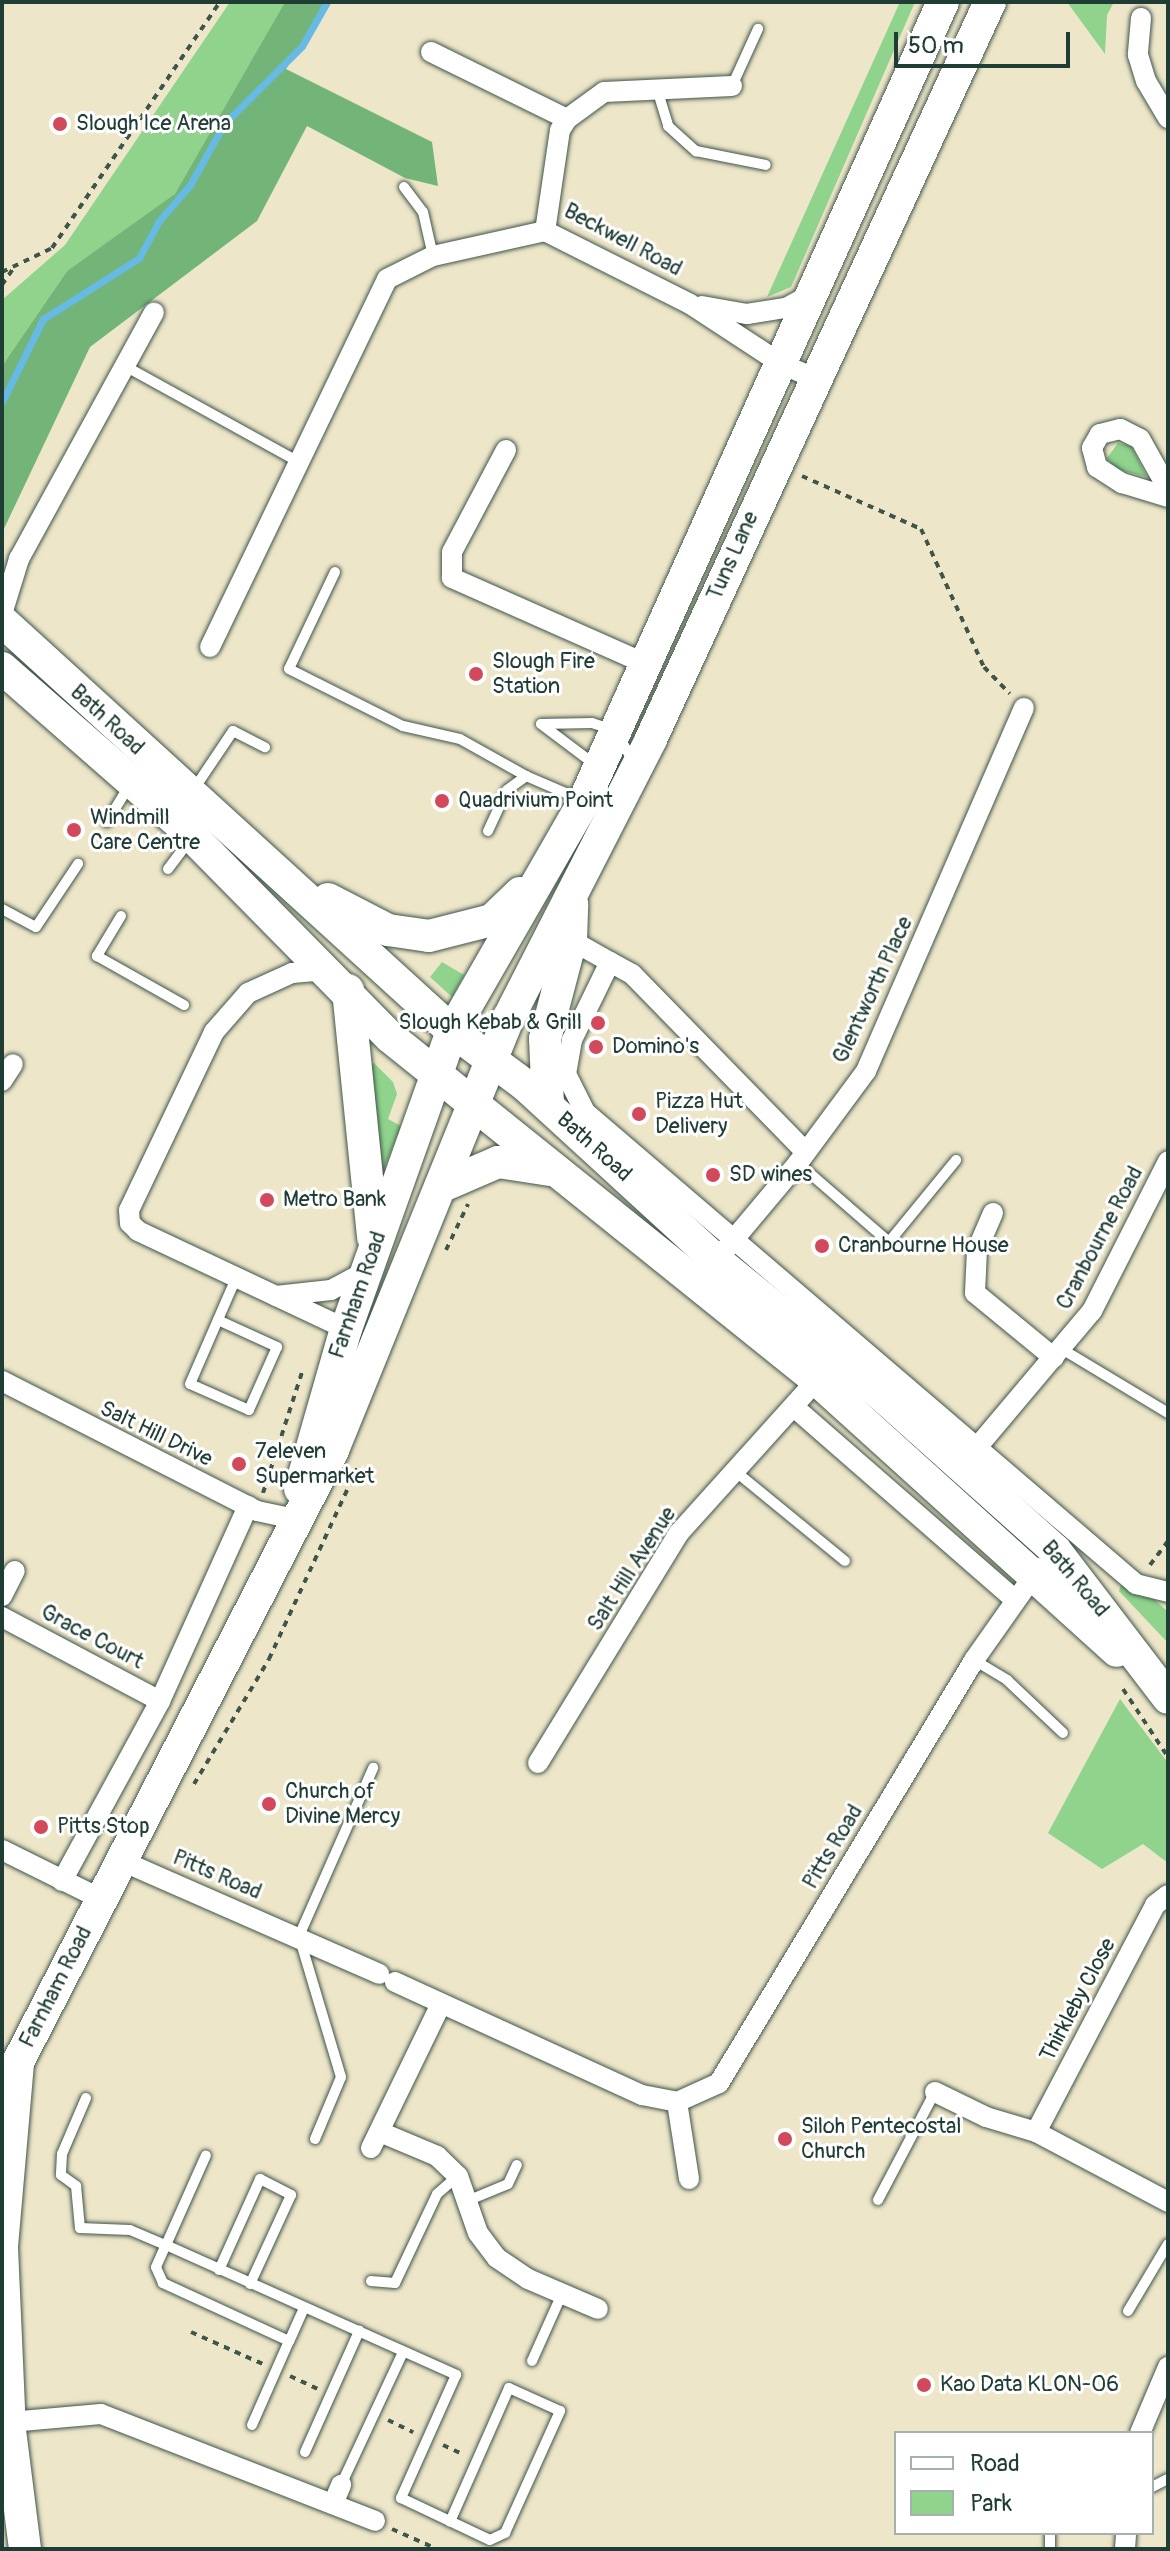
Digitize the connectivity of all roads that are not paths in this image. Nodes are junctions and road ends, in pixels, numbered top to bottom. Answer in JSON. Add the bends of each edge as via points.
{"nodes":[{"id":1,"x":943,"y":2,"type":"edge"},
{"id":2,"x":990,"y":2,"type":"edge"},
{"id":3,"x":1141,"y":18,"type":"dead end"},
{"id":4,"x":758,"y":29,"type":"dead end"},
{"id":5,"x":431,"y":52,"type":"dead end"},
{"id":6,"x":732,"y":86,"type":"joint"},
{"id":7,"x":657,"y":89,"type":"junction"},
{"id":8,"x":1168,"y":118,"type":"edge"},
{"id":9,"x":567,"y":119,"type":"junction"},
{"id":10,"x":766,"y":165,"type":"dead end"},
{"id":11,"x":404,"y":187,"type":"dead end"},
{"id":12,"x":545,"y":231,"type":"junction"},
{"id":13,"x":433,"y":256,"type":"junction"},
{"id":14,"x":811,"y":295,"type":"junction"},
{"id":15,"x":690,"y":304,"type":"junction"},
{"id":16,"x":154,"y":312,"type":"dead end"},
{"id":17,"x":780,"y":363,"type":"junction"},
{"id":18,"x":125,"y":366,"type":"junction"},
{"id":19,"x":814,"y":378,"type":"junction"},
{"id":20,"x":506,"y":450,"type":"dead end"},
{"id":21,"x":299,"y":462,"type":"junction"},
{"id":22,"x":1168,"y":489,"type":"edge"},
{"id":23,"x":1168,"y":497,"type":"edge"},
{"id":24,"x":11,"y":561,"type":"edge"},
{"id":25,"x":335,"y":572,"type":"dead end"},
{"id":26,"x":2,"y":614,"type":"edge"},
{"id":27,"x":2,"y":621,"type":"edge"},
{"id":28,"x":210,"y":647,"type":"dead end"},
{"id":29,"x":646,"y":664,"type":"junction"},
{"id":30,"x":2,"y":668,"type":"edge"},
{"id":31,"x":1024,"y":708,"type":"road end"},
{"id":32,"x":76,"y":710,"type":"junction"},
{"id":33,"x":265,"y":747,"type":"dead end"},
{"id":34,"x":633,"y":748,"type":"junction"},
{"id":35,"x":139,"y":768,"type":"junction"},
{"id":36,"x":599,"y":768,"type":"junction"},
{"id":37,"x":526,"y":776,"type":"junction"},
{"id":38,"x":191,"y":793,"type":"junction"},
{"id":39,"x":598,"y":808,"type":"junction"},
{"id":40,"x":107,"y":822,"type":"dead end"},
{"id":41,"x":488,"y":831,"type":"dead end"},
{"id":42,"x":193,"y":836,"type":"junction"},
{"id":43,"x":555,"y":860,"type":"junction"},
{"id":44,"x":78,"y":864,"type":"dead end"},
{"id":45,"x":168,"y":869,"type":"dead end"},
{"id":46,"x":283,"y":873,"type":"junction"},
{"id":47,"x":573,"y":891,"type":"junction"},
{"id":48,"x":2,"y":909,"type":"edge"},
{"id":49,"x":121,"y":916,"type":"dead end"},
{"id":50,"x":571,"y":940,"type":"junction"},
{"id":51,"x":610,"y":962,"type":"junction"},
{"id":52,"x":337,"y":980,"type":"junction"},
{"id":53,"x":184,"y":1005,"type":"dead end"},
{"id":54,"x":452,"y":1031,"type":"junction"},
{"id":55,"x":491,"y":1059,"type":"junction"},
{"id":56,"x":437,"y":1076,"type":"junction"},
{"id":57,"x":548,"y":1105,"type":"junction"},
{"id":58,"x":475,"y":1108,"type":"junction"},
{"id":59,"x":802,"y":1157,"type":"junction"},
{"id":60,"x":956,"y":1160,"type":"dead end"},
{"id":61,"x":1168,"y":1161,"type":"edge"},
{"id":62,"x":440,"y":1187,"type":"junction"},
{"id":63,"x":580,"y":1189,"type":"junction"},
{"id":64,"x":993,"y":1213,"type":"dead end"},
{"id":65,"x":724,"y":1250,"type":"junction"},
{"id":66,"x":370,"y":1259,"type":"junction"},
{"id":67,"x":236,"y":1278,"type":"junction"},
{"id":68,"x":272,"y":1296,"type":"junction"},
{"id":69,"x":218,"y":1320,"type":"junction"},
{"id":70,"x":346,"y":1329,"type":"junction"},
{"id":71,"x":1058,"y":1353,"type":"junction"},
{"id":72,"x":817,"y":1380,"type":"junction"},
{"id":73,"x":2,"y":1381,"type":"edge"},
{"id":74,"x":794,"y":1407,"type":"junction"},
{"id":75,"x":1168,"y":1413,"type":"edge"},
{"id":76,"x":979,"y":1445,"type":"junction"},
{"id":77,"x":735,"y":1471,"type":"junction"},
{"id":78,"x":248,"y":1506,"type":"junction"},
{"id":79,"x":294,"y":1519,"type":"junction"},
{"id":80,"x":845,"y":1561,"type":"dead end"},
{"id":81,"x":1044,"y":1562,"type":"junction"},
{"id":82,"x":15,"y":1571,"type":"dead end"},
{"id":83,"x":1168,"y":1592,"type":"edge"},
{"id":84,"x":2,"y":1596,"type":"edge"},
{"id":85,"x":1013,"y":1598,"type":"junction"},
{"id":86,"x":2,"y":1617,"type":"edge"},
{"id":87,"x":974,"y":1660,"type":"junction"},
{"id":88,"x":1167,"y":1693,"type":"edge"},
{"id":89,"x":160,"y":1701,"type":"junction"},
{"id":90,"x":1063,"y":1733,"type":"dead end"},
{"id":91,"x":538,"y":1763,"type":"dead end"},
{"id":92,"x":373,"y":1768,"type":"dead end"},
{"id":93,"x":2,"y":1850,"type":"edge"},
{"id":94,"x":122,"y":1861,"type":"junction"},
{"id":95,"x":62,"y":1881,"type":"junction"},
{"id":96,"x":1168,"y":1895,"type":"edge"},
{"id":97,"x":101,"y":1899,"type":"junction"},
{"id":98,"x":299,"y":1936,"type":"junction"},
{"id":99,"x":441,"y":2004,"type":"junction"},
{"id":100,"x":935,"y":2092,"type":"joint"},
{"id":101,"x":86,"y":2098,"type":"dead end"},
{"id":102,"x":677,"y":2102,"type":"junction"},
{"id":103,"x":6,"y":2130,"type":"edge"},
{"id":104,"x":1036,"y":2132,"type":"junction"},
{"id":105,"x":315,"y":2139,"type":"dead end"},
{"id":106,"x":206,"y":2155,"type":"dead end"},
{"id":107,"x":517,"y":2165,"type":"dead end"},
{"id":108,"x":458,"y":2176,"type":"junction"},
{"id":109,"x":689,"y":2179,"type":"dead end"},
{"id":110,"x":878,"y":2200,"type":"dead end"},
{"id":111,"x":467,"y":2201,"type":"junction"},
{"id":112,"x":1168,"y":2202,"type":"edge"},
{"id":113,"x":1168,"y":2244,"type":"edge"},
{"id":114,"x":166,"y":2245,"type":"junction"},
{"id":115,"x":219,"y":2270,"type":"junction"},
{"id":116,"x":371,"y":2281,"type":"dead end"},
{"id":117,"x":250,"y":2284,"type":"junction"},
{"id":118,"x":562,"y":2294,"type":"junction"},
{"id":119,"x":304,"y":2308,"type":"junction"},
{"id":120,"x":598,"y":2309,"type":"dead end"},
{"id":121,"x":1128,"y":2311,"type":"dead end"},
{"id":122,"x":359,"y":2331,"type":"junction"},
{"id":123,"x":289,"y":2341,"type":"junction"},
{"id":124,"x":403,"y":2352,"type":"junction"},
{"id":125,"x":532,"y":2361,"type":"dead end"},
{"id":126,"x":1168,"y":2367,"type":"edge"},
{"id":127,"x":10,"y":2422,"type":"junction"},
{"id":128,"x":252,"y":2425,"type":"dead end"},
{"id":129,"x":1141,"y":2431,"type":"edge"},
{"id":130,"x":305,"y":2452,"type":"dead end"},
{"id":131,"x":337,"y":2494,"type":"junction"},
{"id":132,"x":375,"y":2521,"type":"road end"},
{"id":133,"x":450,"y":2522,"type":"junction"},
{"id":134,"x":25,"y":2549,"type":"edge"}],
"edges":[{"from":1,"to":14,"type":"main road","name":"Tuns Lane"},
{"from":2,"to":19,"type":"main road","name":"Tuns Lane"},
{"from":3,"to":8,"type":"street","via":[[1138,55]]},
{"from":4,"to":6,"type":"lane"},
{"from":5,"to":9,"type":"street"},
{"from":6,"to":7,"type":"street"},
{"from":7,"to":9,"type":"street","via":[[604,92]]},
{"from":7,"to":10,"type":"lane","via":[[668,126],[696,151]]},
{"from":9,"to":12,"type":"street","name":"Beckwell Road","via":[[560,130]]},
{"from":11,"to":13,"type":"lane","via":[[423,212]]},
{"from":12,"to":13,"type":"street"},
{"from":12,"to":15,"type":"street","name":"Beckwell Road"},
{"from":13,"to":21,"type":"street","via":[[387,279]]},
{"from":14,"to":15,"type":"street","name":"Beckwell Road","via":[[786,308],[747,314]]},
{"from":14,"to":17,"type":"main road","name":"Tuns Lane"},
{"from":15,"to":17,"type":"street","name":"Beckwell Road"},
{"from":16,"to":18,"type":"street"},
{"from":17,"to":19,"type":"street","name":"Beckwell Road"},
{"from":17,"to":29,"type":"main road","name":"Tuns Lane"},
{"from":18,"to":21,"type":"lane"},
{"from":18,"to":24,"type":"street"},
{"from":19,"to":34,"type":"main road","name":"Tuns Lane"},
{"from":20,"to":29,"type":"street","via":[[452,552],[452,578]]},
{"from":21,"to":28,"type":"street"},
{"from":22,"to":23,"type":"street","via":[[1140,439],[1120,429],[1100,434],[1092,448],[1097,467],[1122,483]]},
{"from":24,"to":26,"type":"street"},
{"from":25,"to":37,"type":"lane","via":[[289,669],[403,726],[460,739]]},
{"from":27,"to":32,"type":"main road","name":"Bath Road"},
{"from":29,"to":34,"type":"main road","name":"Tuns Lane"},
{"from":30,"to":32,"type":"main road","name":"Bath Road"},
{"from":31,"to":59,"type":"street","name":"Glentworth Place","via":[[866,1071]]},
{"from":32,"to":35,"type":"main road","name":"Bath Road"},
{"from":33,"to":38,"type":"lane","via":[[233,731]]},
{"from":34,"to":36,"type":"main road","name":"Tuns Lane"},
{"from":34,"to":36,"type":"lane","via":[[592,723],[541,724]]},
{"from":34,"to":39,"type":"main road","name":"Tuns Lane"},
{"from":35,"to":38,"type":"main road","name":"Bath Road"},
{"from":35,"to":40,"type":"lane"},
{"from":35,"to":42,"type":"main road","name":"Bath Road"},
{"from":36,"to":39,"type":"main road","name":"Tuns Lane"},
{"from":37,"to":39,"type":"lane"},
{"from":37,"to":41,"type":"lane","via":[[507,790]]},
{"from":38,"to":46,"type":"main road","name":"Bath Road"},
{"from":39,"to":43,"type":"main road","name":"Tuns Lane"},
{"from":39,"to":47,"type":"main road","name":"Tuns Lane"},
{"from":42,"to":45,"type":"lane"},
{"from":42,"to":52,"type":"main road","name":"Bath Road"},
{"from":43,"to":46,"type":"main road","via":[[492,920],[429,936],[388,930]]},
{"from":43,"to":54,"type":"main road","name":"Tuns Lane"},
{"from":44,"to":48,"type":"lane","via":[[36,927]]},
{"from":46,"to":54,"type":"main road","name":"Bath Road"},
{"from":47,"to":50,"type":"main road"},
{"from":47,"to":55,"type":"main road","name":"Tuns Lane"},
{"from":49,"to":53,"type":"lane","via":[[97,956]]},
{"from":50,"to":51,"type":"street"},
{"from":50,"to":57,"type":"main road","via":[[545,1039]]},
{"from":51,"to":59,"type":"street","via":[[632,974]]},
{"from":51,"to":65,"type":"street","name":"Bath Road","via":[[572,1040],[566,1074],[585,1112]]},
{"from":52,"to":56,"type":"main road","name":"Bath Road","via":[[390,1037]]},
{"from":52,"to":66,"type":"main road"},
{"from":52,"to":67,"type":"street","via":[[292,973],[248,993],[214,1032],[129,1210],[130,1223],[138,1231]]},
{"from":54,"to":55,"type":"main road","name":"Bath Road"},
{"from":54,"to":56,"type":"main road","name":"Tuns Lane"},
{"from":55,"to":57,"type":"main road","name":"Bath Road"},
{"from":55,"to":58,"type":"main road","name":"Tuns Lane"},
{"from":56,"to":58,"type":"main road","name":"Bath Road"},
{"from":56,"to":66,"type":"main road","name":"Farnham Road"},
{"from":57,"to":65,"type":"main road","name":"Bath Road"},
{"from":58,"to":62,"type":"main road","name":"Farnham Road"},
{"from":58,"to":63,"type":"main road","name":"Bath Road"},
{"from":59,"to":60,"type":"lane","via":[[889,1242]]},
{"from":59,"to":65,"type":"street","name":"Glentworth Place"},
{"from":61,"to":71,"type":"street","name":"Cranbourne Road","via":[[1092,1311]]},
{"from":62,"to":63,"type":"main road","via":[[472,1169],[515,1161],[554,1171]]},
{"from":62,"to":79,"type":"main road","name":"Farnham Road","via":[[333,1450]]},
{"from":63,"to":72,"type":"main road","name":"Bath Road"},
{"from":64,"to":71,"type":"street","via":[[977,1250],[975,1293]]},
{"from":65,"to":76,"type":"street","name":"Bath Road"},
{"from":65,"to":81,"type":"main road","name":"Bath Road","via":[[886,1399]]},
{"from":66,"to":68,"type":"street","via":[[331,1290]]},
{"from":66,"to":70,"type":"main road","name":"Farnham Road"},
{"from":67,"to":68,"type":"street"},
{"from":67,"to":69,"type":"lane"},
{"from":68,"to":70,"type":"street"},
{"from":69,"to":69,"type":"lane","via":[[190,1384],[249,1410],[277,1347]]},
{"from":70,"to":79,"type":"main road","name":"Farnham Road","via":[[310,1438]]},
{"from":71,"to":75,"type":"lane"},
{"from":71,"to":76,"type":"street","name":"Cranbourne Road"},
{"from":72,"to":74,"type":"street","name":"Salt Hill Avenue"},
{"from":72,"to":81,"type":"main road","name":"Bath Road"},
{"from":73,"to":78,"type":"street","name":"Salt Hill Drive"},
{"from":74,"to":77,"type":"street","name":"Salt Hill Avenue"},
{"from":74,"to":85,"type":"street"},
{"from":76,"to":83,"type":"street","name":"Bath Road","via":[[1136,1584]]},
{"from":77,"to":80,"type":"lane"},
{"from":77,"to":91,"type":"street","name":"Salt Hill Avenue","via":[[679,1533]]},
{"from":78,"to":79,"type":"street","name":"Salt Hill Drive"},
{"from":78,"to":89,"type":"street"},
{"from":79,"to":94,"type":"main road","name":"Farnham Road"},
{"from":81,"to":85,"type":"street","name":"Pitts Road"},
{"from":81,"to":88,"type":"main road","name":"Bath Road"},
{"from":82,"to":84,"type":"street"},
{"from":85,"to":87,"type":"street","name":"Pitts Road"},
{"from":86,"to":89,"type":"street","name":"Grace Court"},
{"from":87,"to":90,"type":"lane","via":[[1007,1680]]},
{"from":87,"to":102,"type":"street","name":"Pitts Road","via":[[719,2083]]},
{"from":89,"to":95,"type":"street"},
{"from":92,"to":98,"type":"lane"},
{"from":93,"to":95,"type":"street"},
{"from":94,"to":97,"type":"main road","name":"Farnham Road"},
{"from":94,"to":98,"type":"street","name":"Pitts Road"},
{"from":95,"to":97,"type":"street"},
{"from":96,"to":104,"type":"street","name":"Thirkleby Close","via":[[1155,1905]]},
{"from":97,"to":103,"type":"main road","name":"Farnham Road","via":[[18,2062]]},
{"from":98,"to":99,"type":"street","name":"Pitts Road"},
{"from":98,"to":105,"type":"lane","via":[[341,2077]]},
{"from":99,"to":102,"type":"street","name":"Pitts Road","via":[[642,2095]]},
{"from":99,"to":108,"type":"street","via":[[376,2140],[437,2156]]},
{"from":100,"to":104,"type":"street","via":[[986,2117]]},
{"from":100,"to":110,"type":"lane"},
{"from":101,"to":114,"type":"lane","via":[[62,2154],[61,2175],[76,2186],[80,2228],[130,2230]]},
{"from":102,"to":109,"type":"street"},
{"from":103,"to":127,"type":"main road","name":"Farnham Road","via":[[2,2246]]},
{"from":104,"to":112,"type":"street"},
{"from":106,"to":114,"type":"lane"},
{"from":107,"to":111,"type":"lane","via":[[508,2184]]},
{"from":108,"to":111,"type":"street"},
{"from":108,"to":116,"type":"lane","via":[[437,2194],[395,2283]]},
{"from":111,"to":118,"type":"street","via":[[478,2233],[497,2258]]},
{"from":113,"to":121,"type":"lane"},
{"from":114,"to":115,"type":"lane"},
{"from":114,"to":123,"type":"lane","via":[[156,2267],[163,2283]]},
{"from":115,"to":117,"type":"lane"},
{"from":115,"to":117,"type":"lane","via":[[260,2179],[291,2195]]},
{"from":117,"to":119,"type":"lane"},
{"from":118,"to":120,"type":"street"},
{"from":118,"to":125,"type":"lane"},
{"from":119,"to":122,"type":"lane"},
{"from":119,"to":123,"type":"lane"},
{"from":122,"to":124,"type":"lane"},
{"from":122,"to":130,"type":"lane"},
{"from":123,"to":128,"type":"lane"},
{"from":124,"to":131,"type":"lane"},
{"from":124,"to":133,"type":"lane","via":[[456,2375],[401,2498]]},
{"from":126,"to":129,"type":"street"},
{"from":127,"to":131,"type":"street","via":[[101,2414]]},
{"from":127,"to":134,"type":"main road","name":"Farnham Road"},
{"from":131,"to":132,"type":"street"},
{"from":133,"to":133,"type":"lane","via":[[509,2388],[560,2411],[505,2533],[490,2540]]}]}
